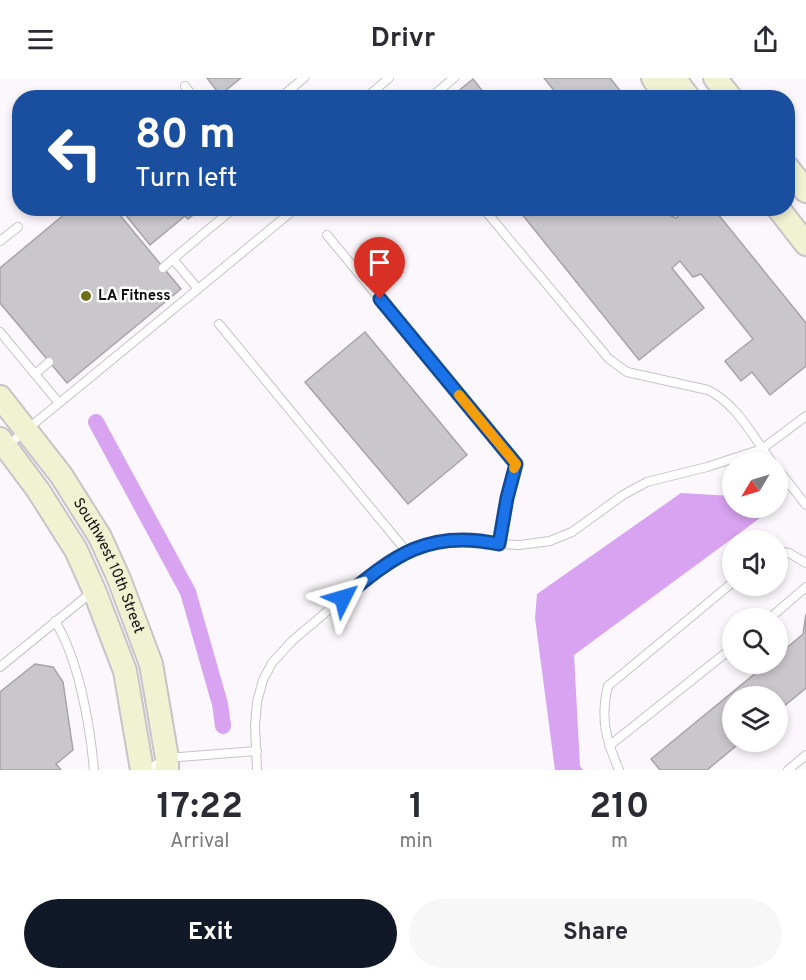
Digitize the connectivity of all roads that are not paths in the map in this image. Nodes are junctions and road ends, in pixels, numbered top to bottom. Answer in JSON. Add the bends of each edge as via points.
{"nodes":[{"id":1,"x":304,"y":78,"type":"edge"},
{"id":2,"x":389,"y":78,"type":"edge"},
{"id":3,"x":454,"y":78,"type":"edge"},
{"id":4,"x":715,"y":78,"type":"edge"},
{"id":5,"x":185,"y":86,"type":"dead end"},
{"id":6,"x":188,"y":90,"type":"edge"},
{"id":7,"x":290,"y":90,"type":"edge"},
{"id":8,"x":375,"y":90,"type":"edge"},
{"id":9,"x":440,"y":90,"type":"edge"},
{"id":10,"x":725,"y":90,"type":"edge"},
{"id":11,"x":795,"y":177,"type":"edge"},
{"id":12,"x":806,"y":191,"type":"edge"},
{"id":13,"x":224,"y":216,"type":"edge"},
{"id":14,"x":280,"y":216,"type":"edge"},
{"id":15,"x":490,"y":216,"type":"edge"},
{"id":16,"x":784,"y":216,"type":"edge"},
{"id":17,"x":18,"y":227,"type":"dead end"},
{"id":18,"x":327,"y":235,"type":"dead end"},
{"id":19,"x":0,"y":242,"type":"edge"},
{"id":20,"x":806,"y":244,"type":"edge"},
{"id":21,"x":173,"y":259,"type":"junction"},
{"id":22,"x":163,"y":268,"type":"dead end"},
{"id":23,"x":198,"y":289,"type":"junction"},
{"id":24,"x":219,"y":324,"type":"dead end"},
{"id":25,"x":0,"y":332,"type":"edge"},
{"id":26,"x":49,"y":362,"type":"dead end"},
{"id":27,"x":35,"y":374,"type":"junction"},
{"id":28,"x":0,"y":397,"type":"edge"},
{"id":29,"x":59,"y":404,"type":"junction"},
{"id":30,"x":806,"y":416,"type":"edge"},
{"id":31,"x":26,"y":430,"type":"junction"},
{"id":32,"x":2,"y":445,"type":"edge"},
{"id":33,"x":762,"y":449,"type":"junction"},
{"id":34,"x":764,"y":452,"type":"edge"},
{"id":35,"x":788,"y":482,"type":"edge"},
{"id":36,"x":806,"y":504,"type":"edge"},
{"id":37,"x":499,"y":544,"type":"junction"},
{"id":38,"x":407,"y":552,"type":"junction"},
{"id":39,"x":788,"y":553,"type":"edge"},
{"id":40,"x":806,"y":563,"type":"edge"},
{"id":41,"x":806,"y":587,"type":"edge"},
{"id":42,"x":94,"y":590,"type":"junction"},
{"id":43,"x":722,"y":591,"type":"edge"},
{"id":44,"x":782,"y":608,"type":"edge"},
{"id":45,"x":55,"y":621,"type":"junction"},
{"id":46,"x":722,"y":656,"type":"edge"},
{"id":47,"x":0,"y":667,"type":"edge"},
{"id":48,"x":609,"y":746,"type":"junction"},
{"id":49,"x":257,"y":751,"type":"junction"},
{"id":50,"x":806,"y":755,"type":"edge"},
{"id":51,"x":167,"y":764,"type":"edge"},
{"id":52,"x":94,"y":770,"type":"edge"},
{"id":53,"x":142,"y":770,"type":"edge"},
{"id":54,"x":147,"y":770,"type":"edge"},
{"id":55,"x":257,"y":770,"type":"edge"},
{"id":56,"x":620,"y":770,"type":"edge"},
{"id":57,"x":788,"y":770,"type":"edge"}],
"edges":[{"from":1,"to":7,"type":"lane"},
{"from":2,"to":8,"type":"lane"},
{"from":3,"to":9,"type":"lane"},
{"from":4,"to":10,"type":"street"},
{"from":5,"to":6,"type":"lane"},
{"from":11,"to":12,"type":"street"},
{"from":13,"to":21,"type":"lane"},
{"from":14,"to":23,"type":"lane"},
{"from":15,"to":33,"type":"lane","via":[[609,359],[627,372],[720,396]]},
{"from":16,"to":20,"type":"street"},
{"from":17,"to":19,"type":"lane"},
{"from":18,"to":37,"type":"lane","via":[[516,464]]},
{"from":21,"to":22,"type":"lane"},
{"from":21,"to":23,"type":"lane"},
{"from":23,"to":29,"type":"lane"},
{"from":24,"to":38,"type":"lane"},
{"from":25,"to":27,"type":"lane"},
{"from":26,"to":27,"type":"lane"},
{"from":27,"to":29,"type":"lane"},
{"from":28,"to":31,"type":"street","name":"Southwest 10th Street"},
{"from":29,"to":31,"type":"lane"},
{"from":30,"to":33,"type":"lane"},
{"from":31,"to":32,"type":"lane"},
{"from":31,"to":51,"type":"street","name":"Southwest 10th Street","via":[[61,475],[100,537],[119,579],[151,664]]},
{"from":32,"to":42,"type":"street","name":"Southwest 10th Street","via":[[39,490],[76,550]]},
{"from":33,"to":34,"type":"lane"},
{"from":33,"to":37,"type":"lane","via":[[647,482],[572,532],[550,541]]},
{"from":35,"to":36,"type":"lane"},
{"from":37,"to":38,"type":"lane","via":[[452,539]]},
{"from":38,"to":49,"type":"lane","via":[[377,569],[292,641],[272,663],[257,702]]},
{"from":39,"to":40,"type":"lane"},
{"from":41,"to":44,"type":"lane"},
{"from":42,"to":45,"type":"lane"},
{"from":42,"to":53,"type":"street","name":"Southwest 10th Street","via":[[125,671]]},
{"from":43,"to":48,"type":"lane","via":[[608,686],[603,707]]},
{"from":45,"to":47,"type":"lane"},
{"from":45,"to":52,"type":"lane","via":[[79,680]]},
{"from":46,"to":48,"type":"lane"},
{"from":48,"to":56,"type":"lane"},
{"from":49,"to":51,"type":"lane"},
{"from":49,"to":55,"type":"lane"},
{"from":50,"to":57,"type":"lane"},
{"from":51,"to":54,"type":"lane"}]}
